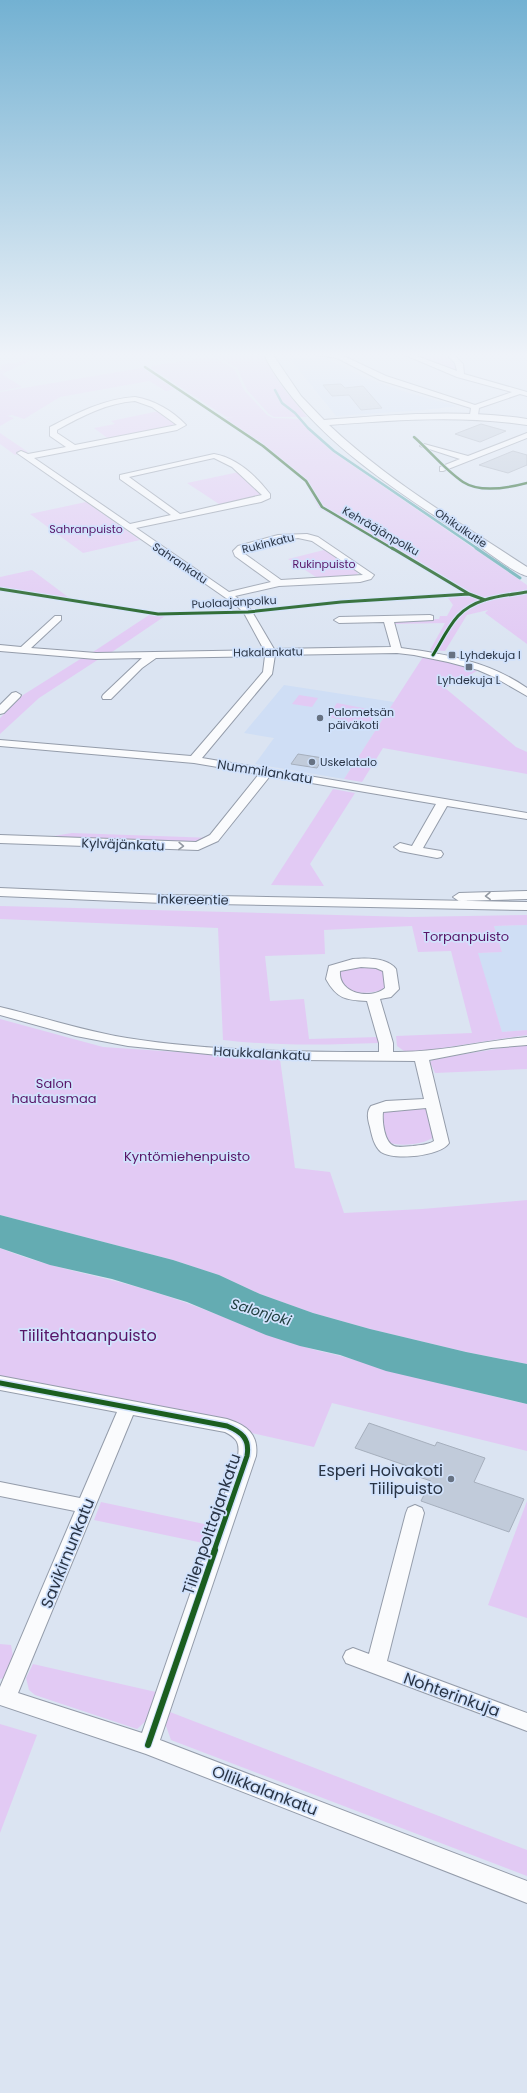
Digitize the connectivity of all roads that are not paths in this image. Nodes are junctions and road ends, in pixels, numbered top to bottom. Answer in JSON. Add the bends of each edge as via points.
{"nodes":[{"id":1,"x":61,"y":450,"type":"edge"},
{"id":2,"x":352,"y":450,"type":"edge"},
{"id":3,"x":437,"y":450,"type":"edge"},
{"id":4,"x":493,"y":450,"type":"edge"},
{"id":5,"x":469,"y":459,"type":"junction"},
{"id":6,"x":443,"y":470,"type":"dead end"},
{"id":7,"x":179,"y":516,"type":"junction"},
{"id":8,"x":128,"y":527,"type":"junction"},
{"id":9,"x":527,"y":572,"type":"edge"},
{"id":10,"x":279,"y":583,"type":"junction"},
{"id":11,"x":228,"y":595,"type":"junction"},
{"id":12,"x":58,"y":618,"type":"dead end"},
{"id":13,"x":430,"y":618,"type":"dead end"},
{"id":14,"x":388,"y":619,"type":"junction"},
{"id":15,"x":339,"y":620,"type":"dead end"},
{"id":16,"x":0,"y":648,"type":"edge"},
{"id":17,"x":397,"y":650,"type":"junction"},
{"id":18,"x":22,"y":651,"type":"junction"},
{"id":19,"x":270,"y":652,"type":"junction"},
{"id":20,"x":152,"y":655,"type":"junction"},
{"id":21,"x":527,"y":693,"type":"edge"},
{"id":22,"x":16,"y":695,"type":"dead end"},
{"id":23,"x":107,"y":697,"type":"dead end"},
{"id":24,"x":0,"y":711,"type":"edge"},
{"id":25,"x":0,"y":743,"type":"edge"},
{"id":26,"x":194,"y":760,"type":"junction"},
{"id":27,"x":268,"y":771,"type":"junction"},
{"id":28,"x":444,"y":801,"type":"junction"},
{"id":29,"x":527,"y":816,"type":"edge"},
{"id":30,"x":0,"y":839,"type":"edge"},
{"id":31,"x":400,"y":847,"type":"dead end"},
{"id":32,"x":416,"y":850,"type":"junction"},
{"id":33,"x":437,"y":854,"type":"dead end"},
{"id":34,"x":0,"y":892,"type":"edge"},
{"id":35,"x":527,"y":895,"type":"edge"},
{"id":36,"x":387,"y":902,"type":"junction"},
{"id":37,"x":527,"y":906,"type":"edge"},
{"id":38,"x":374,"y":997,"type":"dead end"},
{"id":39,"x":0,"y":1011,"type":"edge"},
{"id":40,"x":527,"y":1040,"type":"edge"},
{"id":41,"x":386,"y":1057,"type":"junction"},
{"id":42,"x":421,"y":1057,"type":"junction"},
{"id":43,"x":433,"y":1103,"type":"junction"},
{"id":44,"x":0,"y":1383,"type":"edge"},
{"id":45,"x":128,"y":1408,"type":"junction"},
{"id":46,"x":0,"y":1489,"type":"edge"},
{"id":47,"x":85,"y":1506,"type":"junction"},
{"id":48,"x":415,"y":1513,"type":"dead end"},
{"id":49,"x":353,"y":1657,"type":"dead end"},
{"id":50,"x":376,"y":1666,"type":"junction"},
{"id":51,"x":3,"y":1697,"type":"edge"},
{"id":52,"x":527,"y":1722,"type":"edge"},
{"id":53,"x":148,"y":1745,"type":"junction"},
{"id":54,"x":527,"y":1892,"type":"edge"}],
"edges":[{"from":1,"to":8,"type":"street","name":"Sahrankatu","via":[[24,455]]},
{"from":2,"to":9,"type":"main road","name":"Ohikulkutie","via":[[375,470]]},
{"from":3,"to":5,"type":"street"},
{"from":4,"to":5,"type":"street"},
{"from":5,"to":6,"type":"street"},
{"from":7,"to":7,"type":"street","via":[[261,499],[267,496],[222,457],[214,456],[123,477]]},
{"from":7,"to":8,"type":"street"},
{"from":8,"to":11,"type":"street","name":"Sahrankatu"},
{"from":10,"to":10,"type":"street","name":"Rukinkatu","via":[[360,579],[369,575],[315,539],[306,536],[293,536],[237,551]]},
{"from":10,"to":11,"type":"street","name":"Rukinkatu"},
{"from":11,"to":19,"type":"street","name":"Sahrankatu","via":[[248,612]]},
{"from":12,"to":18,"type":"street"},
{"from":13,"to":14,"type":"street"},
{"from":14,"to":15,"type":"street"},
{"from":14,"to":17,"type":"street"},
{"from":16,"to":18,"type":"street","name":"Hakalankatu"},
{"from":17,"to":19,"type":"street","name":"Hakalankatu"},
{"from":17,"to":21,"type":"street","name":"Hakalankatu","via":[[464,662],[503,678]]},
{"from":18,"to":20,"type":"street","name":"Hakalankatu","via":[[77,655]]},
{"from":19,"to":20,"type":"street","name":"Hakalankatu"},
{"from":19,"to":26,"type":"street","via":[[268,672]]},
{"from":20,"to":23,"type":"street"},
{"from":22,"to":24,"type":"street"},
{"from":25,"to":26,"type":"street","name":"Nummilankatu"},
{"from":26,"to":27,"type":"street","name":"Nummilankatu"},
{"from":27,"to":28,"type":"street","name":"Nummilankatu"},
{"from":27,"to":30,"type":"street","name":"Kylväjänkatu","via":[[214,838],[198,846]]},
{"from":28,"to":29,"type":"street","name":"Nummilankatu"},
{"from":28,"to":32,"type":"street"},
{"from":31,"to":32,"type":"street"},
{"from":32,"to":33,"type":"street"},
{"from":34,"to":36,"type":"street","name":"Inkereentie","via":[[163,899]]},
{"from":35,"to":36,"type":"street","name":"Inkereentie","one_way":true},
{"from":36,"to":37,"type":"street","name":"Inkereentie"},
{"from":38,"to":41,"type":"street","via":[[386,1043]]},
{"from":39,"to":41,"type":"street","name":"Haukkalankatu","via":[[76,1032],[152,1045],[301,1056]]},
{"from":40,"to":42,"type":"street","name":"Haukkalankatu"},
{"from":41,"to":42,"type":"street","name":"Haukkalankatu"},
{"from":42,"to":43,"type":"street"},
{"from":43,"to":43,"type":"street","via":[[442,1143],[437,1147],[400,1152],[389,1151],[383,1147],[379,1141],[376,1109]]},
{"from":44,"to":45,"type":"street","name":"Tiilenpolttajankatu"},
{"from":45,"to":47,"type":"street","name":"Savikirnunkatu"},
{"from":45,"to":53,"type":"street","name":"Tiilenpolttajankatu","via":[[227,1426],[240,1431],[248,1438],[249,1448]]},
{"from":46,"to":47,"type":"street"},
{"from":47,"to":51,"type":"street","name":"Savikirnunkatu","via":[[40,1620]]},
{"from":48,"to":50,"type":"street"},
{"from":49,"to":50,"type":"street","name":"Nohterinkuja"},
{"from":50,"to":52,"type":"street","name":"Nohterinkuja"},
{"from":51,"to":53,"type":"street","name":"Ollikkalankatu"},
{"from":53,"to":54,"type":"street","name":"Ollikkalankatu"}]}
